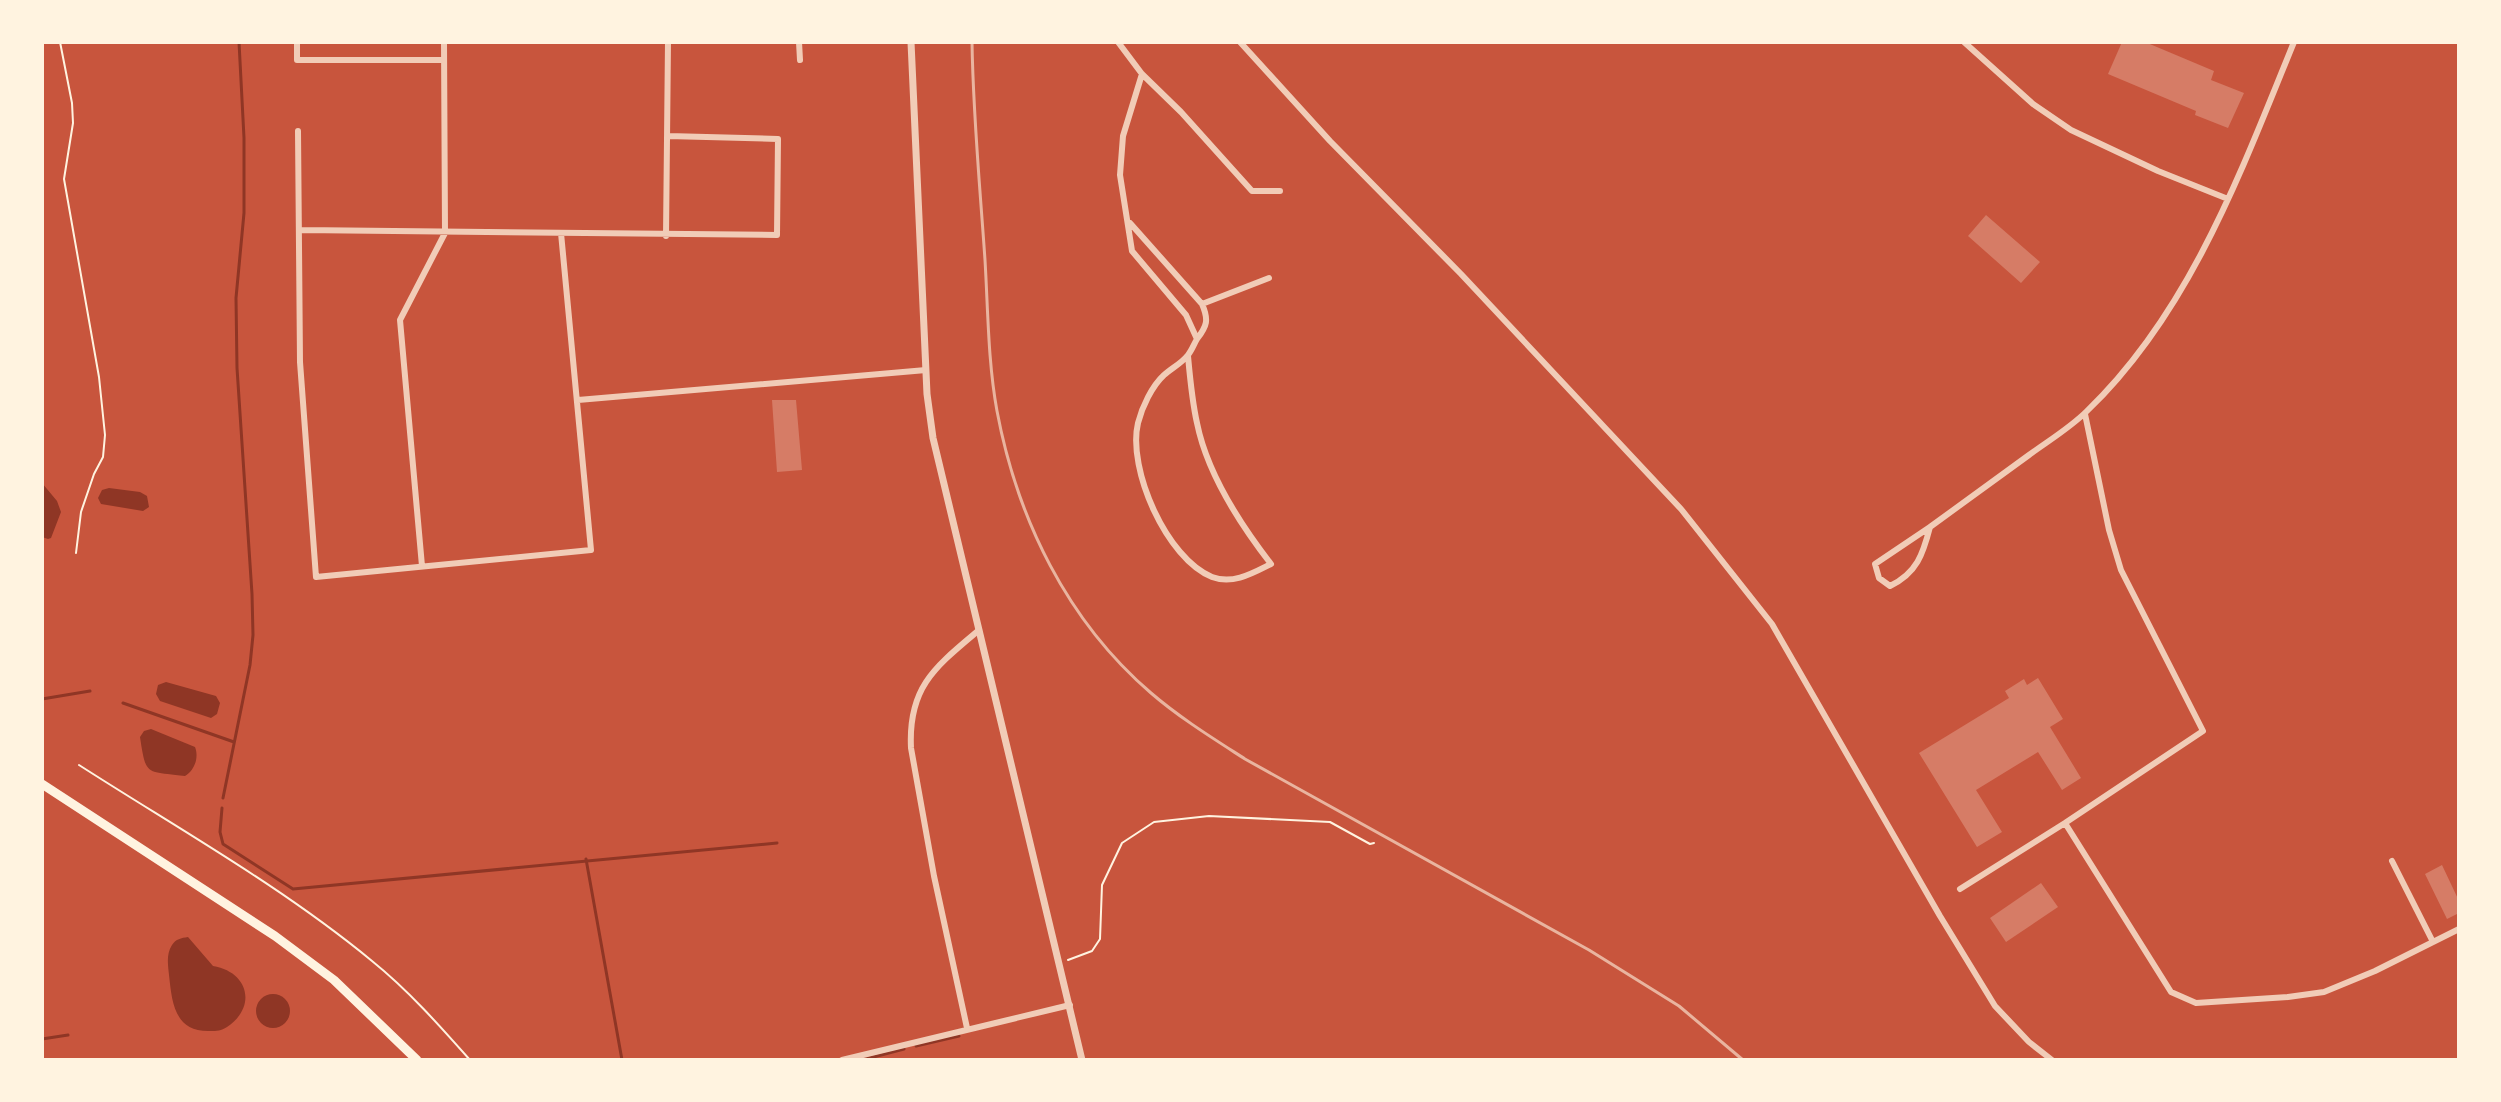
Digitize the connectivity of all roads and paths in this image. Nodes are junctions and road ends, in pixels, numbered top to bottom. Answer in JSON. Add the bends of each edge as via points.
{"nodes":[{"id":1,"x":60,"y":42,"type":"edge"},
{"id":2,"x":297,"y":42,"type":"edge"},
{"id":3,"x":444,"y":42,"type":"edge"},
{"id":4,"x":668,"y":42,"type":"edge"},
{"id":5,"x":799,"y":42,"type":"edge"},
{"id":6,"x":911,"y":42,"type":"edge"},
{"id":7,"x":1118,"y":42,"type":"edge"},
{"id":8,"x":1240,"y":42,"type":"edge"},
{"id":9,"x":1964,"y":42,"type":"edge"},
{"id":10,"x":2294,"y":42,"type":"edge"},
{"id":11,"x":444,"y":60,"type":"junction"},
{"id":12,"x":800,"y":60,"type":"dead end"},
{"id":13,"x":1142,"y":74,"type":"junction"},
{"id":14,"x":298,"y":131,"type":"dead end"},
{"id":15,"x":668,"y":136,"type":"junction"},
{"id":16,"x":1280,"y":191,"type":"dead end"},
{"id":17,"x":2228,"y":199,"type":"junction"},
{"id":18,"x":1130,"y":223,"type":"junction"},
{"id":19,"x":301,"y":230,"type":"junction"},
{"id":20,"x":445,"y":233,"type":"junction"},
{"id":21,"x":561,"y":233,"type":"junction"},
{"id":22,"x":666,"y":236,"type":"junction"},
{"id":23,"x":1269,"y":278,"type":"dead end"},
{"id":24,"x":1202,"y":304,"type":"junction"},
{"id":25,"x":1197,"y":339,"type":"junction"},
{"id":26,"x":1188,"y":356,"type":"junction"},
{"id":27,"x":926,"y":370,"type":"junction"},
{"id":28,"x":578,"y":400,"type":"junction"},
{"id":29,"x":2085,"y":414,"type":"junction"},
{"id":30,"x":1930,"y":527,"type":"junction"},
{"id":31,"x":76,"y":553,"type":"dead end"},
{"id":32,"x":422,"y":566,"type":"junction"},
{"id":33,"x":979,"y":630,"type":"junction"},
{"id":34,"x":79,"y":765,"type":"dead end"},
{"id":35,"x":42,"y":784,"type":"edge"},
{"id":36,"x":2065,"y":823,"type":"junction"},
{"id":37,"x":1374,"y":843,"type":"dead end"},
{"id":38,"x":2392,"y":861,"type":"dead end"},
{"id":39,"x":1960,"y":889,"type":"dead end"},
{"id":40,"x":2459,"y":929,"type":"edge"},
{"id":41,"x":2433,"y":942,"type":"junction"},
{"id":42,"x":1059,"y":962,"type":"junction"},
{"id":43,"x":1070,"y":1005,"type":"junction"},
{"id":44,"x":967,"y":1028,"type":"junction"},
{"id":45,"x":417,"y":1060,"type":"edge"},
{"id":46,"x":470,"y":1060,"type":"edge"},
{"id":47,"x":842,"y":1060,"type":"edge"},
{"id":48,"x":1082,"y":1060,"type":"edge"},
{"id":49,"x":2052,"y":1060,"type":"edge"}],
"edges":[{"from":1,"to":31,"type":"path","via":[[73,123],[64,179],[105,435],[103,457],[81,512]]},
{"from":2,"to":11,"type":"street","via":[[297,60]]},
{"from":3,"to":11,"type":"street"},
{"from":4,"to":15,"type":"street"},
{"from":5,"to":12,"type":"street"},
{"from":6,"to":27,"type":"street"},
{"from":7,"to":13,"type":"street"},
{"from":8,"to":49,"type":"street","via":[[1681,509],[1772,624],[1995,1006]]},
{"from":9,"to":17,"type":"street","via":[[2033,104],[2071,130]]},
{"from":10,"to":17,"type":"street"},
{"from":11,"to":20,"type":"street"},
{"from":13,"to":16,"type":"street","via":[[1252,191]]},
{"from":13,"to":18,"type":"street","via":[[1123,136],[1120,175]]},
{"from":14,"to":19,"type":"street"},
{"from":15,"to":22,"type":"street"},
{"from":15,"to":22,"type":"street","via":[[778,139],[777,235]]},
{"from":17,"to":29,"type":"street","via":[[2159,325]]},
{"from":18,"to":24,"type":"street"},
{"from":18,"to":25,"type":"street","via":[[1132,251],[1186,315]]},
{"from":19,"to":20,"type":"street"},
{"from":19,"to":32,"type":"street","via":[[300,362],[316,577]]},
{"from":20,"to":21,"type":"street"},
{"from":20,"to":32,"type":"street","via":[[400,320]]},
{"from":21,"to":22,"type":"street"},
{"from":21,"to":28,"type":"street"},
{"from":23,"to":24,"type":"street"},
{"from":24,"to":25,"type":"street","via":[[1207,327]]},
{"from":25,"to":26,"type":"street"},
{"from":26,"to":26,"type":"street","via":[[1161,378],[1137,425],[1144,488],[1172,541],[1192,563],[1213,577],[1232,580],[1271,564],[1219,483],[1197,426]]},
{"from":27,"to":28,"type":"street"},
{"from":27,"to":33,"type":"street","via":[[933,438]]},
{"from":28,"to":32,"type":"street","via":[[591,550]]},
{"from":29,"to":30,"type":"street"},
{"from":29,"to":36,"type":"street","via":[[2121,570],[2203,731]]},
{"from":30,"to":30,"type":"street","via":[[1921,558],[1906,578],[1890,586],[1879,578],[1875,564]]},
{"from":33,"to":42,"type":"street"},
{"from":33,"to":44,"type":"street","via":[[925,682],[913,704],[910,726],[931,862]]},
{"from":34,"to":46,"type":"path","via":[[293,902],[373,961]]},
{"from":35,"to":45,"type":"main road","via":[[323,971]]},
{"from":36,"to":39,"type":"street"},
{"from":36,"to":41,"type":"street","via":[[2171,992],[2196,1003],[2324,992]]},
{"from":37,"to":42,"type":"path","via":[[1330,822],[1209,816],[1154,822],[1122,843],[1102,885],[1100,939],[1092,951]]},
{"from":38,"to":41,"type":"street"},
{"from":40,"to":41,"type":"street"},
{"from":42,"to":43,"type":"street"},
{"from":43,"to":44,"type":"street"},
{"from":43,"to":48,"type":"street"},
{"from":44,"to":47,"type":"street"}]}
